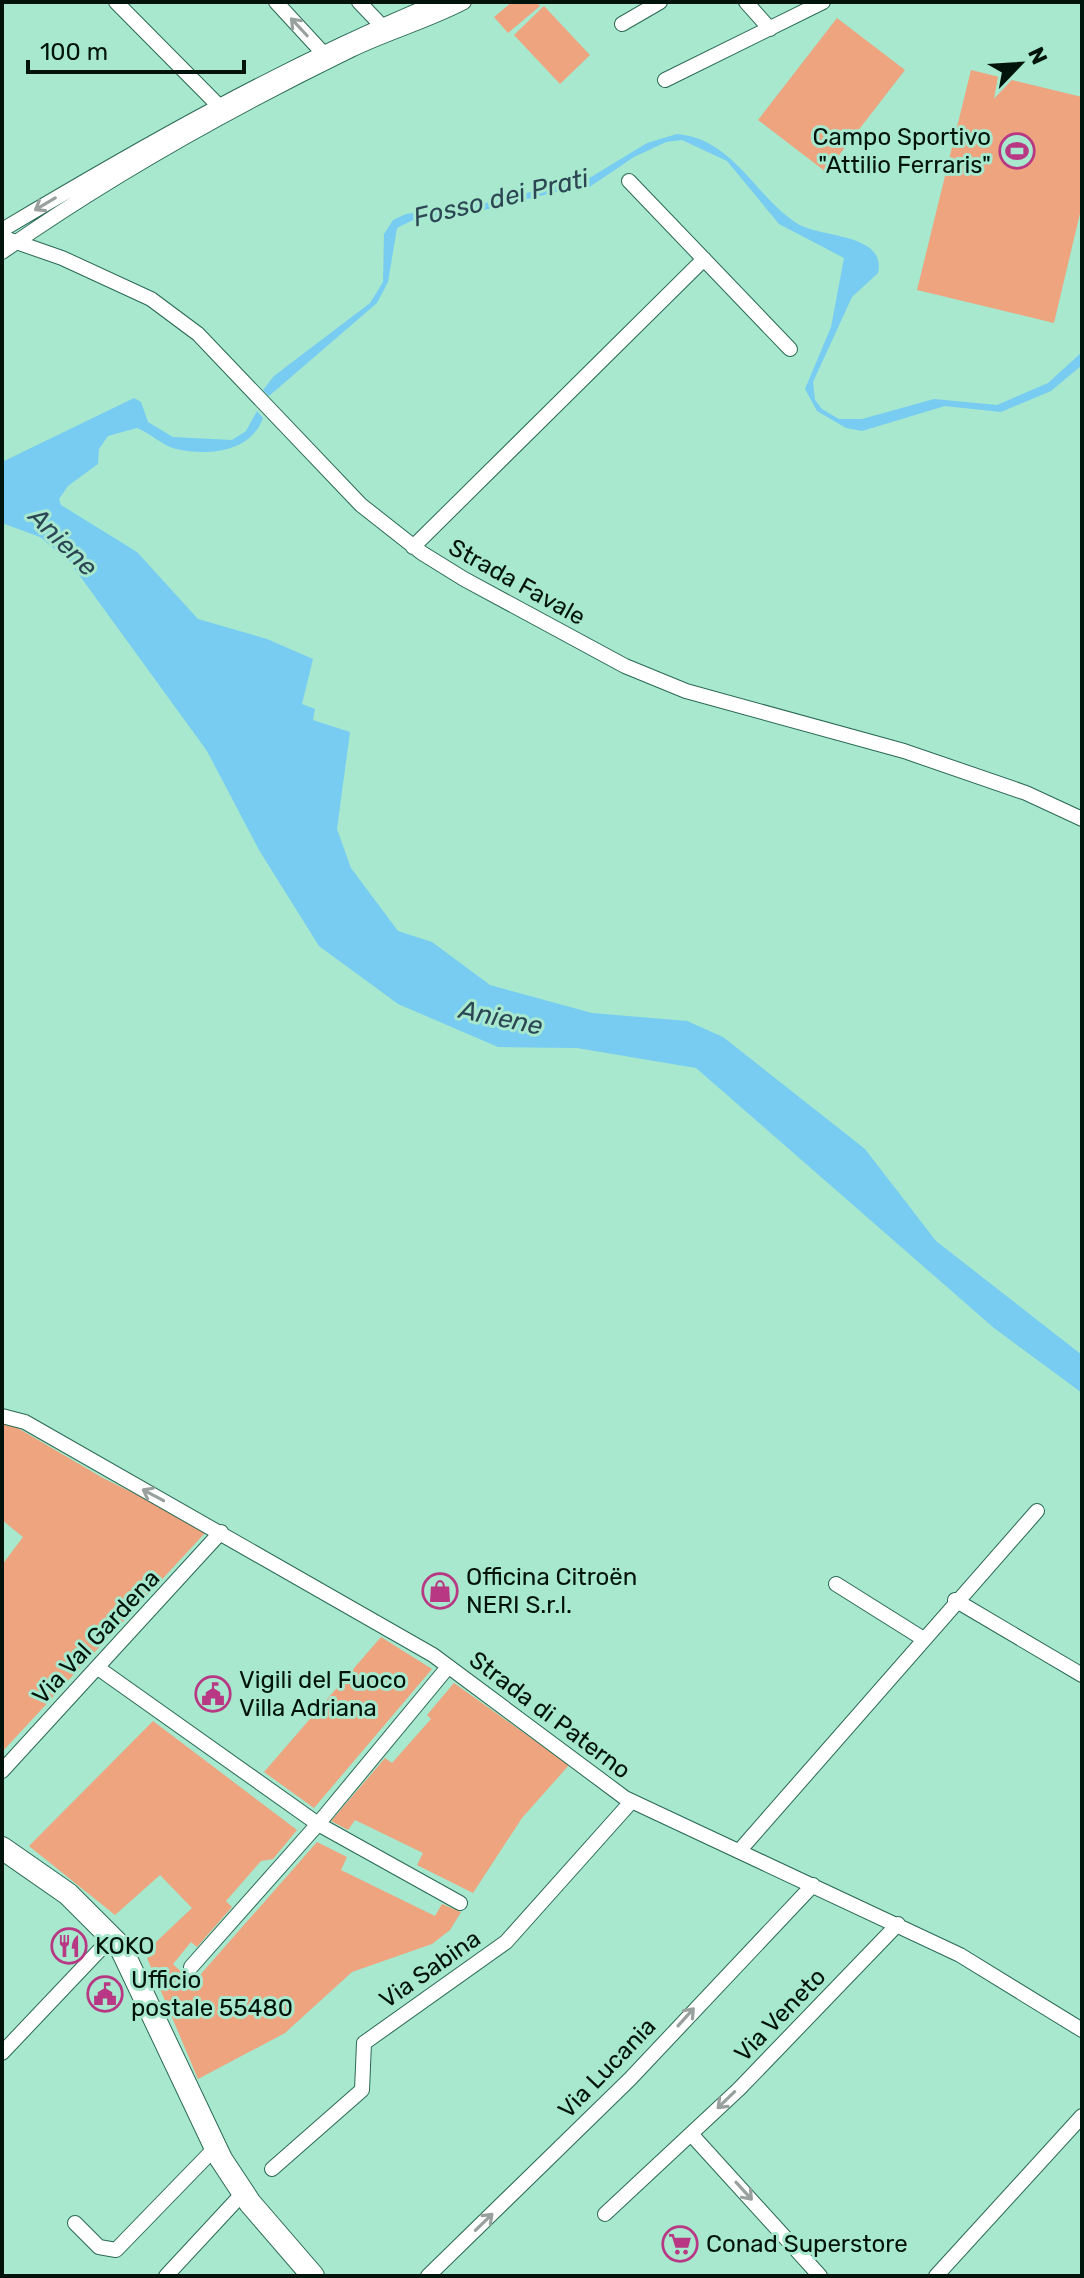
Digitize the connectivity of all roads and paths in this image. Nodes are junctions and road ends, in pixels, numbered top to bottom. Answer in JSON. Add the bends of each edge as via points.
{"nodes":[{"id":1,"x":116,"y":2,"type":"edge"},
{"id":2,"x":276,"y":2,"type":"edge"},
{"id":3,"x":359,"y":2,"type":"edge"},
{"id":4,"x":438,"y":2,"type":"edge"},
{"id":5,"x":464,"y":2,"type":"edge"},
{"id":6,"x":660,"y":2,"type":"edge"},
{"id":7,"x":746,"y":2,"type":"edge"},
{"id":8,"x":823,"y":2,"type":"edge"},
{"id":9,"x":622,"y":24,"type":"dead end"},
{"id":10,"x":381,"y":25,"type":"junction"},
{"id":11,"x":770,"y":29,"type":"junction"},
{"id":12,"x":323,"y":53,"type":"junction"},
{"id":13,"x":665,"y":80,"type":"dead end"},
{"id":14,"x":218,"y":105,"type":"junction"},
{"id":15,"x":629,"y":181,"type":"dead end"},
{"id":16,"x":2,"y":230,"type":"edge"},
{"id":17,"x":6,"y":244,"type":"edge"},
{"id":18,"x":704,"y":259,"type":"junction"},
{"id":19,"x":790,"y":349,"type":"dead end"},
{"id":20,"x":413,"y":547,"type":"junction"},
{"id":21,"x":1082,"y":819,"type":"edge"},
{"id":22,"x":2,"y":1416,"type":"edge"},
{"id":23,"x":1037,"y":1511,"type":"dead end"},
{"id":24,"x":221,"y":1532,"type":"junction"},
{"id":25,"x":836,"y":1584,"type":"dead end"},
{"id":26,"x":955,"y":1600,"type":"junction"},
{"id":27,"x":922,"y":1638,"type":"junction"},
{"id":28,"x":448,"y":1667,"type":"junction"},
{"id":29,"x":98,"y":1668,"type":"junction"},
{"id":30,"x":1082,"y":1675,"type":"edge"},
{"id":31,"x":2,"y":1771,"type":"edge"},
{"id":32,"x":631,"y":1802,"type":"junction"},
{"id":33,"x":318,"y":1824,"type":"junction"},
{"id":34,"x":2,"y":1848,"type":"edge"},
{"id":35,"x":740,"y":1850,"type":"junction"},
{"id":36,"x":813,"y":1885,"type":"junction"},
{"id":37,"x":460,"y":1903,"type":"dead end"},
{"id":38,"x":898,"y":1924,"type":"junction"},
{"id":39,"x":112,"y":1937,"type":"junction"},
{"id":40,"x":191,"y":1967,"type":"dead end"},
{"id":41,"x":1082,"y":2030,"type":"edge"},
{"id":42,"x":2,"y":2053,"type":"edge"},
{"id":43,"x":1082,"y":2116,"type":"edge"},
{"id":44,"x":691,"y":2134,"type":"junction"},
{"id":45,"x":215,"y":2148,"type":"junction"},
{"id":46,"x":272,"y":2169,"type":"dead end"},
{"id":47,"x":243,"y":2193,"type":"junction"},
{"id":48,"x":605,"y":2214,"type":"dead end"},
{"id":49,"x":75,"y":2223,"type":"dead end"},
{"id":50,"x":166,"y":2276,"type":"edge"},
{"id":51,"x":313,"y":2276,"type":"edge"},
{"id":52,"x":428,"y":2276,"type":"edge"},
{"id":53,"x":820,"y":2276,"type":"edge"},
{"id":54,"x":936,"y":2276,"type":"edge"}],
"edges":[{"from":1,"to":14,"type":"street"},
{"from":12,"to":2,"type":"street","one_way":true},
{"from":3,"to":10,"type":"street"},
{"from":4,"to":10,"type":"street"},
{"from":5,"to":17,"type":"street","via":[[353,49],[224,114]]},
{"from":6,"to":9,"type":"street"},
{"from":7,"to":11,"type":"street"},
{"from":8,"to":11,"type":"street"},
{"from":10,"to":12,"type":"street"},
{"from":11,"to":13,"type":"street"},
{"from":12,"to":14,"type":"street"},
{"from":14,"to":16,"type":"street","one_way":true},
{"from":15,"to":18,"type":"street"},
{"from":17,"to":20,"type":"street","name":"Strada Favale","via":[[87,270],[151,299],[185,322],[349,493]]},
{"from":18,"to":19,"type":"street"},
{"from":18,"to":20,"type":"street"},
{"from":20,"to":21,"type":"street","name":"Strada Favale","via":[[662,682],[904,751],[1026,793]]},
{"from":24,"to":22,"type":"street","name":"Strada di Paterno","one_way":true,"via":[[25,1422]]},
{"from":23,"to":26,"type":"street"},
{"from":24,"to":28,"type":"street","name":"Strada di Paterno"},
{"from":24,"to":29,"type":"street","name":"Via Val Gardena"},
{"from":25,"to":27,"type":"street"},
{"from":26,"to":27,"type":"street"},
{"from":26,"to":30,"type":"street"},
{"from":27,"to":35,"type":"street"},
{"from":28,"to":32,"type":"street","name":"Strada di Paterno"},
{"from":28,"to":33,"type":"street"},
{"from":29,"to":31,"type":"street","name":"Via Val Gardena"},
{"from":29,"to":33,"type":"street"},
{"from":32,"to":35,"type":"street","name":"Strada di Paterno"},
{"from":32,"to":46,"type":"street","name":"Via Sabina","via":[[506,1942],[364,2043],[362,2090]]},
{"from":33,"to":37,"type":"street"},
{"from":33,"to":40,"type":"street"},
{"from":34,"to":39,"type":"main road","via":[[68,1894]]},
{"from":35,"to":36,"type":"street","name":"Strada di Paterno"},
{"from":36,"to":38,"type":"street","name":"Strada di Paterno"},
{"from":52,"to":36,"type":"street","name":"Via Lucania","one_way":true,"via":[[630,2079]]},
{"from":38,"to":41,"type":"street","name":"Strada di Paterno","via":[[1016,1987]]},
{"from":38,"to":44,"type":"street","name":"Via Veneto","one_way":true},
{"from":39,"to":42,"type":"street"},
{"from":39,"to":45,"type":"main road","via":[[129,1961]]},
{"from":43,"to":54,"type":"street"},
{"from":44,"to":48,"type":"street","name":"Via Veneto"},
{"from":44,"to":53,"type":"street","one_way":true},
{"from":45,"to":47,"type":"main road"},
{"from":45,"to":49,"type":"street","via":[[116,2250],[99,2247]]},
{"from":47,"to":50,"type":"street"},
{"from":47,"to":51,"type":"main road"}]}
